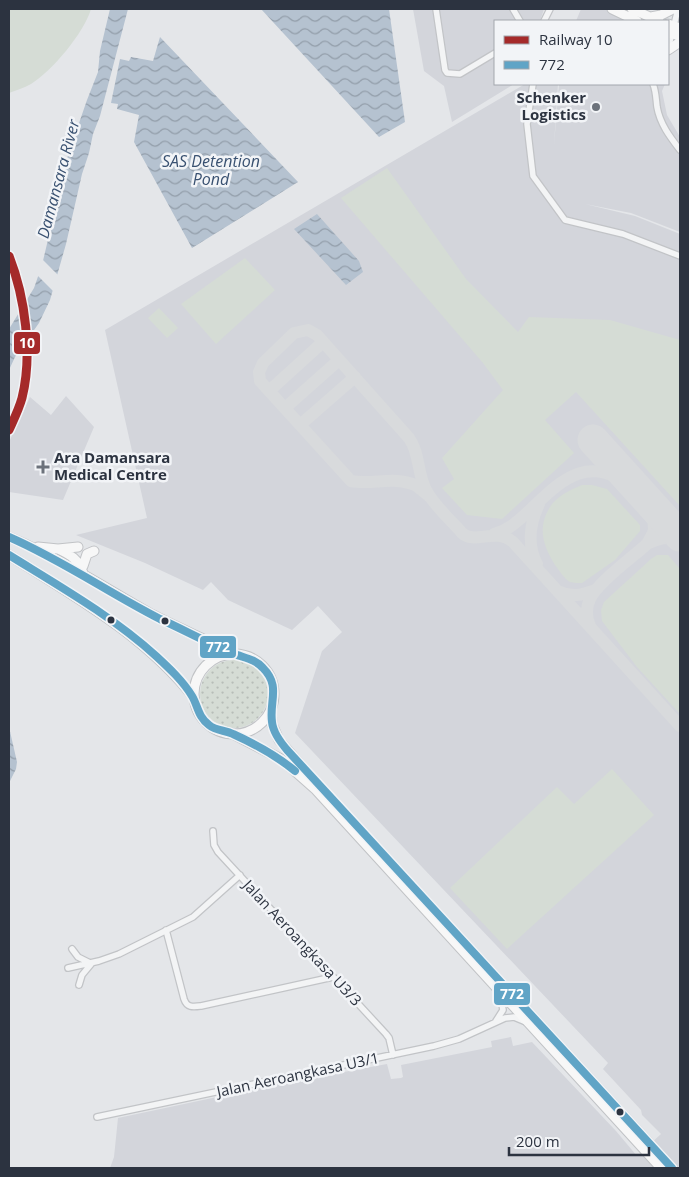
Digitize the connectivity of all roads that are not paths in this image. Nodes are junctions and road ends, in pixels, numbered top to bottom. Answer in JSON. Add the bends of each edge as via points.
{"nodes":[{"id":1,"x":436,"y":9,"type":"edge"},
{"id":2,"x":513,"y":9,"type":"edge"},
{"id":3,"x":612,"y":9,"type":"edge"},
{"id":4,"x":632,"y":9,"type":"edge"},
{"id":5,"x":677,"y":10,"type":"edge"},
{"id":6,"x":648,"y":17,"type":"junction"},
{"id":7,"x":519,"y":20,"type":"edge"},
{"id":8,"x":635,"y":20,"type":"edge"},
{"id":9,"x":656,"y":20,"type":"edge"},
{"id":10,"x":673,"y":29,"type":"edge"},
{"id":11,"x":680,"y":42,"type":"edge"},
{"id":12,"x":669,"y":45,"type":"edge"},
{"id":13,"x":669,"y":48,"type":"edge"},
{"id":14,"x":494,"y":54,"type":"edge"},
{"id":15,"x":533,"y":85,"type":"edge"},
{"id":16,"x":656,"y":86,"type":"edge"},
{"id":17,"x":680,"y":150,"type":"edge"},
{"id":18,"x":680,"y":256,"type":"edge"},
{"id":19,"x":9,"y":537,"type":"edge"},
{"id":20,"x":32,"y":546,"type":"junction"},
{"id":21,"x":58,"y":549,"type":"junction"},
{"id":22,"x":94,"y":551,"type":"dead end"},
{"id":23,"x":9,"y":555,"type":"edge"},
{"id":24,"x":84,"y":571,"type":"junction"},
{"id":25,"x":234,"y":654,"type":"junction"},
{"id":26,"x":194,"y":698,"type":"junction"},
{"id":27,"x":271,"y":709,"type":"junction"},
{"id":28,"x":231,"y":733,"type":"junction"},
{"id":29,"x":213,"y":831,"type":"dead end"},
{"id":30,"x":240,"y":876,"type":"junction"},
{"id":31,"x":166,"y":930,"type":"junction"},
{"id":32,"x":72,"y":949,"type":"dead end"},
{"id":33,"x":92,"y":963,"type":"junction"},
{"id":34,"x":68,"y":968,"type":"dead end"},
{"id":35,"x":333,"y":977,"type":"junction"},
{"id":36,"x":79,"y":985,"type":"dead end"},
{"id":37,"x":500,"y":992,"type":"junction"},
{"id":38,"x":496,"y":1021,"type":"junction"},
{"id":39,"x":528,"y":1023,"type":"junction"},
{"id":40,"x":393,"y":1055,"type":"junction"},
{"id":41,"x":97,"y":1117,"type":"dead end"},
{"id":42,"x":661,"y":1168,"type":"edge"},
{"id":43,"x":672,"y":1168,"type":"edge"}],
"edges":[{"from":1,"to":14,"type":"street","via":[[448,73],[460,74]]},
{"from":2,"to":7,"type":"street"},
{"from":3,"to":8,"type":"main road"},
{"from":4,"to":6,"type":"main road"},
{"from":5,"to":6,"type":"main road"},
{"from":5,"to":10,"type":"street"},
{"from":6,"to":9,"type":"main road"},
{"from":10,"to":12,"type":"street"},
{"from":11,"to":13,"type":"main road"},
{"from":15,"to":18,"type":"street","via":[[527,124],[533,176],[565,220],[623,234]]},
{"from":16,"to":17,"type":"street","via":[[657,107],[662,121]]},
{"from":19,"to":20,"type":"main road"},
{"from":20,"to":21,"type":"main road"},
{"from":20,"to":24,"type":"main road"},
{"from":21,"to":24,"type":"main road","via":[[75,557]]},
{"from":21,"to":24,"type":"main road","via":[[78,549]]},
{"from":22,"to":24,"type":"main road","via":[[87,554]]},
{"from":23,"to":26,"type":"main road","via":[[128,633],[172,672]]},
{"from":24,"to":25,"type":"main road","via":[[155,616]]},
{"from":25,"to":26,"type":"main road","via":[[223,655],[204,667],[196,682]]},
{"from":25,"to":27,"type":"main road","via":[[256,660],[267,672],[273,687]]},
{"from":26,"to":28,"type":"main road","via":[[204,720],[217,730]]},
{"from":27,"to":28,"type":"main road","via":[[255,728]]},
{"from":27,"to":43,"type":"main road","via":[[272,724],[279,740],[300,766]]},
{"from":28,"to":37,"type":"main road","via":[[281,759],[316,790]]},
{"from":29,"to":30,"type":"street","name":"Jalan Aeroangkasa U3/3","via":[[216,849]]},
{"from":30,"to":31,"type":"street","via":[[198,914]]},
{"from":30,"to":35,"type":"street","name":"Jalan Aeroangkasa U3/3"},
{"from":31,"to":33,"type":"street","via":[[119,954]]},
{"from":31,"to":35,"type":"street","via":[[184,999],[190,1006]]},
{"from":32,"to":33,"type":"street","via":[[84,962]]},
{"from":33,"to":34,"type":"street"},
{"from":33,"to":36,"type":"street","via":[[82,975]]},
{"from":35,"to":40,"type":"street","name":"Jalan Aeroangkasa U3/3","via":[[386,1034]]},
{"from":37,"to":38,"type":"street","via":[[503,1010]]},
{"from":37,"to":39,"type":"main road"},
{"from":38,"to":39,"type":"street","name":"Jalan Aeroangkasa U3/1","via":[[514,1017]]},
{"from":38,"to":40,"type":"street","name":"Jalan Aeroangkasa U3/1","via":[[460,1039]]},
{"from":39,"to":42,"type":"main road"},
{"from":40,"to":41,"type":"street","name":"Jalan Aeroangkasa U3/1"}]}
